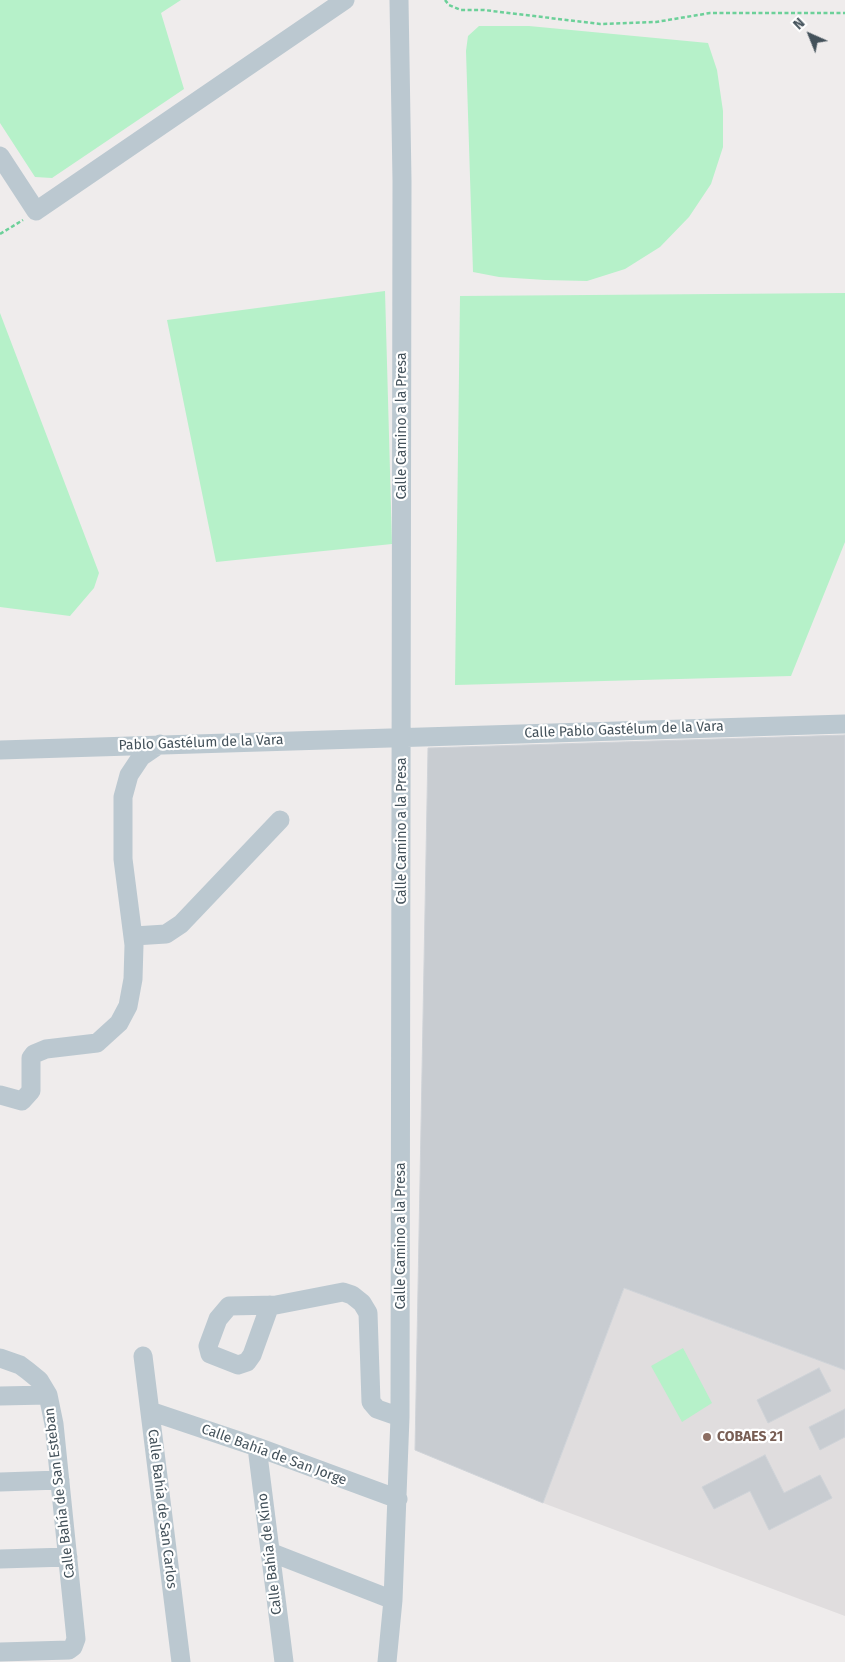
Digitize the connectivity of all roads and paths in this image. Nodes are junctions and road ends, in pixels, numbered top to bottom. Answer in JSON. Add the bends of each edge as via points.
{"nodes":[{"id":1,"x":345,"y":0,"type":"edge"},
{"id":2,"x":399,"y":0,"type":"edge"},
{"id":3,"x":445,"y":0,"type":"edge"},
{"id":4,"x":845,"y":12,"type":"edge"},
{"id":5,"x":0,"y":156,"type":"edge"},
{"id":6,"x":36,"y":210,"type":"junction"},
{"id":7,"x":0,"y":234,"type":"edge"},
{"id":8,"x":845,"y":724,"type":"edge"},
{"id":9,"x":402,"y":736,"type":"junction"},
{"id":10,"x":160,"y":744,"type":"junction"},
{"id":11,"x":0,"y":750,"type":"edge"},
{"id":12,"x":280,"y":820,"type":"dead end"},
{"id":13,"x":134,"y":936,"type":"junction"},
{"id":14,"x":0,"y":1095,"type":"edge"},
{"id":15,"x":270,"y":1305,"type":"dead end"},
{"id":16,"x":143,"y":1356,"type":"dead end"},
{"id":17,"x":0,"y":1358,"type":"edge"},
{"id":18,"x":48,"y":1394,"type":"junction"},
{"id":19,"x":0,"y":1396,"type":"edge"},
{"id":20,"x":150,"y":1411,"type":"junction"},
{"id":21,"x":400,"y":1417,"type":"junction"},
{"id":22,"x":257,"y":1447,"type":"junction"},
{"id":23,"x":60,"y":1480,"type":"junction"},
{"id":24,"x":0,"y":1482,"type":"edge"},
{"id":25,"x":398,"y":1499,"type":"junction"},
{"id":26,"x":270,"y":1552,"type":"junction"},
{"id":27,"x":68,"y":1557,"type":"junction"},
{"id":28,"x":0,"y":1559,"type":"edge"},
{"id":29,"x":394,"y":1600,"type":"junction"},
{"id":30,"x":0,"y":1652,"type":"edge"},
{"id":31,"x":181,"y":1662,"type":"edge"},
{"id":32,"x":284,"y":1662,"type":"edge"},
{"id":33,"x":387,"y":1662,"type":"edge"}],
"edges":[{"from":1,"to":6,"type":"street"},
{"from":2,"to":9,"type":"street","name":"Calle Camino a la Presa"},
{"from":3,"to":4,"type":"path","via":[[461,10],[600,24],[656,22],[710,13]]},
{"from":5,"to":6,"type":"street"},
{"from":6,"to":7,"type":"path"},
{"from":8,"to":9,"type":"street","name":"Calle Pablo Gastélum de la Vara"},
{"from":9,"to":10,"type":"street","name":"Pablo Gastélum de la Vara"},
{"from":9,"to":21,"type":"street","name":"Calle Camino a la Presa"},
{"from":10,"to":11,"type":"street","name":"Pablo Gastélum de la Vara"},
{"from":10,"to":13,"type":"street","via":[[141,757],[129,775],[123,797],[123,859]]},
{"from":12,"to":13,"type":"street","via":[[181,924],[166,934]]},
{"from":13,"to":14,"type":"street","via":[[128,1006],[119,1023],[97,1043],[36,1052],[31,1058],[31,1091],[22,1101]]},
{"from":15,"to":21,"type":"street","via":[[343,1292],[362,1303],[368,1313],[371,1402],[377,1409]]},
{"from":16,"to":20,"type":"street","name":"Calle Bahía de San Carlos"},
{"from":17,"to":18,"type":"street","name":"Calle Bahía de San Esteban","via":[[20,1365],[39,1380]]},
{"from":18,"to":19,"type":"street"},
{"from":18,"to":23,"type":"street","name":"Calle Bahía de San Esteban"},
{"from":20,"to":22,"type":"street","name":"Calle Bahía de San Jorge"},
{"from":20,"to":31,"type":"street","name":"Calle Bahía de San Carlos"},
{"from":21,"to":25,"type":"street","name":"Calle Camino a la Presa"},
{"from":22,"to":25,"type":"street","name":"Calle Bahía de San Jorge"},
{"from":22,"to":26,"type":"street","name":"Calle Bahía de Kino"},
{"from":23,"to":24,"type":"street"},
{"from":23,"to":27,"type":"street","name":"Calle Bahía de San Esteban"},
{"from":25,"to":29,"type":"street","name":"Calle Camino a la Presa"},
{"from":26,"to":29,"type":"street"},
{"from":26,"to":32,"type":"street","name":"Calle Bahía de Kino"},
{"from":27,"to":28,"type":"street"},
{"from":27,"to":30,"type":"street","name":"Calle Bahía de San Esteban","via":[[76,1639],[73,1647],[69,1650]]},
{"from":29,"to":33,"type":"street","name":"Calle Camino a la Presa"}]}
